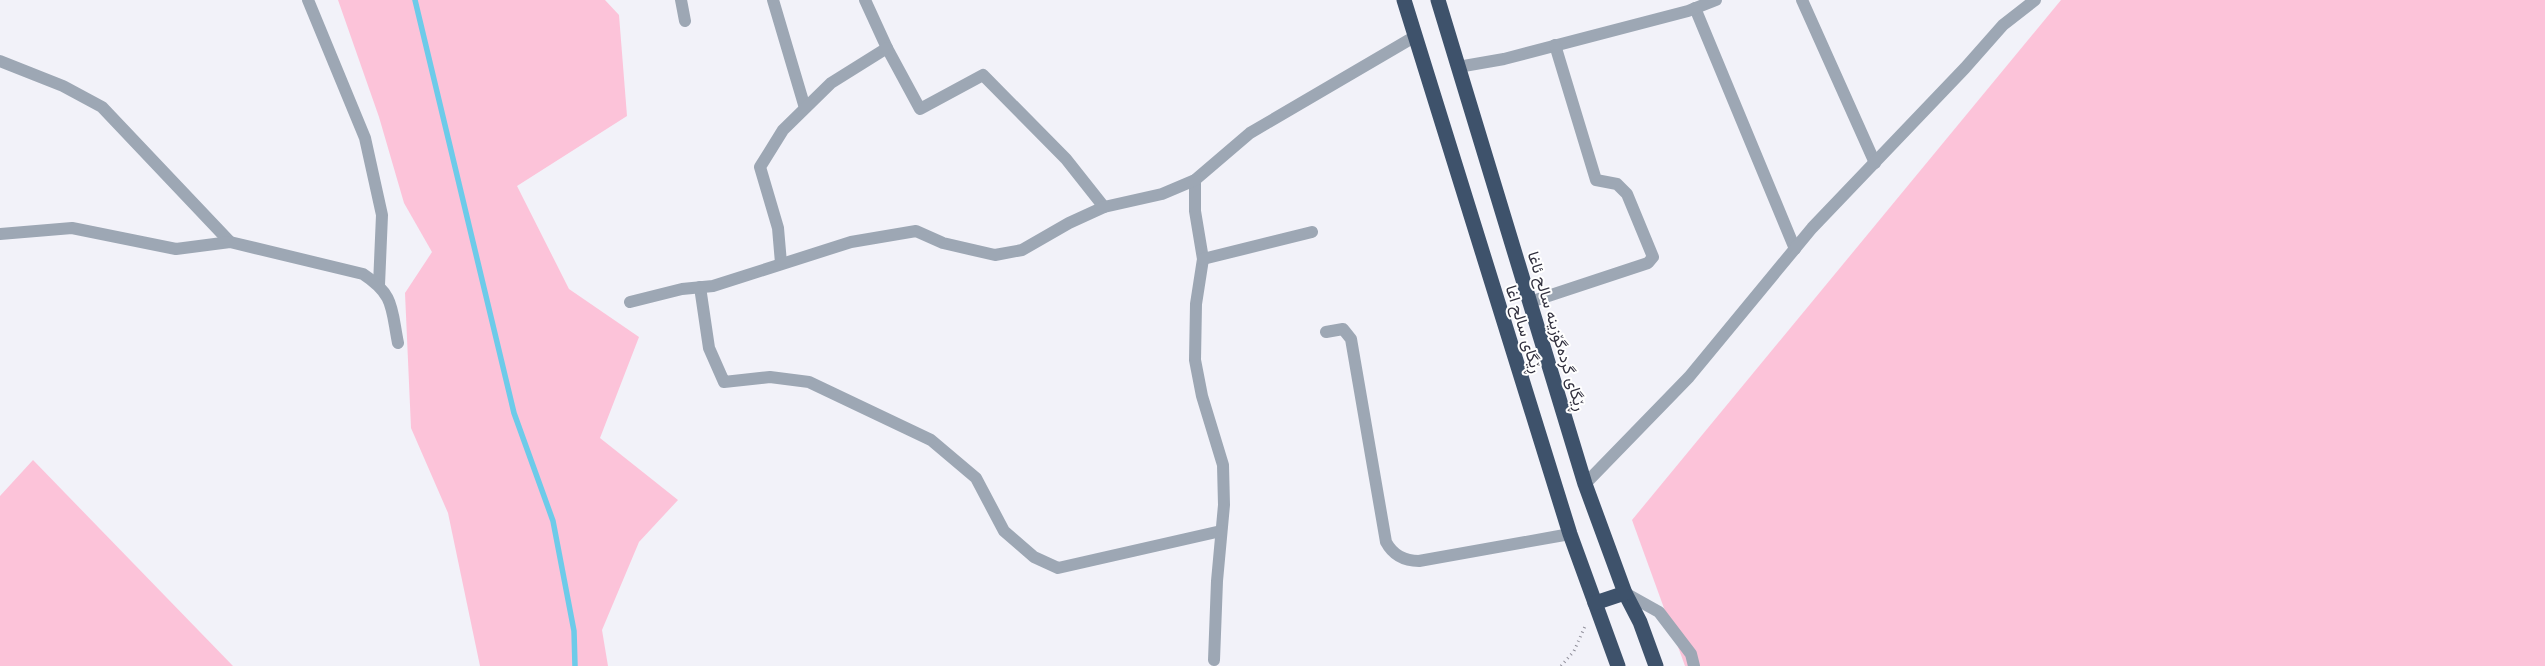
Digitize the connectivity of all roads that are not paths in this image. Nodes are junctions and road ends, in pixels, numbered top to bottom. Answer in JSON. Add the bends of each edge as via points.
{"nodes":[{"id":1,"x":308,"y":0,"type":"edge"},
{"id":2,"x":681,"y":0,"type":"edge"},
{"id":3,"x":773,"y":0,"type":"edge"},
{"id":4,"x":865,"y":0,"type":"edge"},
{"id":5,"x":1404,"y":0,"type":"edge"},
{"id":6,"x":1438,"y":0,"type":"edge"},
{"id":7,"x":1716,"y":0,"type":"edge"},
{"id":8,"x":1802,"y":0,"type":"edge"},
{"id":9,"x":2035,"y":0,"type":"edge"},
{"id":10,"x":1695,"y":8,"type":"junction"},
{"id":11,"x":685,"y":21,"type":"dead end"},
{"id":12,"x":1414,"y":37,"type":"junction"},
{"id":13,"x":1555,"y":45,"type":"junction"},
{"id":14,"x":887,"y":48,"type":"junction"},
{"id":15,"x":0,"y":61,"type":"edge"},
{"id":16,"x":1458,"y":66,"type":"junction"},
{"id":17,"x":805,"y":108,"type":"junction"},
{"id":18,"x":1874,"y":163,"type":"junction"},
{"id":19,"x":1195,"y":180,"type":"junction"},
{"id":20,"x":1104,"y":208,"type":"junction"},
{"id":21,"x":1312,"y":232,"type":"dead end"},
{"id":22,"x":0,"y":234,"type":"edge"},
{"id":23,"x":230,"y":242,"type":"junction"},
{"id":24,"x":1795,"y":249,"type":"junction"},
{"id":25,"x":1203,"y":259,"type":"junction"},
{"id":26,"x":781,"y":263,"type":"junction"},
{"id":27,"x":379,"y":284,"type":"junction"},
{"id":28,"x":700,"y":288,"type":"junction"},
{"id":29,"x":630,"y":302,"type":"dead end"},
{"id":30,"x":1530,"y":302,"type":"junction"},
{"id":31,"x":1326,"y":332,"type":"dead end"},
{"id":32,"x":398,"y":343,"type":"dead end"},
{"id":33,"x":1585,"y":484,"type":"junction"},
{"id":34,"x":1222,"y":531,"type":"junction"},
{"id":35,"x":1570,"y":534,"type":"junction"},
{"id":36,"x":1624,"y":593,"type":"junction"},
{"id":37,"x":1595,"y":603,"type":"junction"},
{"id":38,"x":1214,"y":660,"type":"dead end"},
{"id":39,"x":1618,"y":666,"type":"edge"},
{"id":40,"x":1656,"y":666,"type":"edge"},
{"id":41,"x":1694,"y":666,"type":"edge"}],
"edges":[{"from":1,"to":27,"type":"street","via":[[365,138],[382,215]]},
{"from":2,"to":11,"type":"street"},
{"from":3,"to":17,"type":"street"},
{"from":4,"to":14,"type":"street"},
{"from":5,"to":12,"type":"highway","name":"ڕێگای سالح اغا"},
{"from":6,"to":16,"type":"highway","name":"ڕێگای گردەگۆزینە سالح ئاغا"},
{"from":7,"to":10,"type":"street"},
{"from":8,"to":18,"type":"street"},
{"from":9,"to":18,"type":"street","via":[[2003,25]]},
{"from":10,"to":13,"type":"street"},
{"from":10,"to":24,"type":"street"},
{"from":12,"to":19,"type":"street","via":[[1250,133]]},
{"from":12,"to":35,"type":"highway","name":"ڕێگای سالح اغا"},
{"from":13,"to":16,"type":"street","via":[[1504,59]]},
{"from":13,"to":30,"type":"street","via":[[1596,180],[1617,184],[1627,194],[1653,257],[1648,263]]},
{"from":14,"to":17,"type":"street","via":[[831,83]]},
{"from":14,"to":20,"type":"street","via":[[920,109],[983,74],[1066,158]]},
{"from":15,"to":23,"type":"street","via":[[63,86],[102,107]]},
{"from":16,"to":30,"type":"highway","name":"ڕێگای گردەگۆزینە سالح ئاغا"},
{"from":17,"to":26,"type":"street","via":[[783,130],[760,168],[778,228]]},
{"from":18,"to":24,"type":"street"},
{"from":19,"to":20,"type":"street","via":[[1162,194]]},
{"from":19,"to":25,"type":"street","via":[[1195,211]]},
{"from":20,"to":26,"type":"street","via":[[1069,223],[1022,250],[995,255],[943,243],[916,231],[851,242]]},
{"from":21,"to":25,"type":"street"},
{"from":22,"to":23,"type":"street","via":[[72,228],[176,249]]},
{"from":23,"to":27,"type":"street","via":[[363,274]]},
{"from":24,"to":33,"type":"street","via":[[1689,377]]},
{"from":25,"to":34,"type":"street","via":[[1196,304],[1195,360],[1202,396],[1223,465]]},
{"from":26,"to":28,"type":"street"},
{"from":27,"to":32,"type":"street","via":[[388,296]]},
{"from":28,"to":29,"type":"street","via":[[682,289]]},
{"from":28,"to":34,"type":"street","via":[[709,348],[724,382],[770,377],[809,382],[931,440],[976,478],[1004,531],[1034,558],[1058,568]]},
{"from":30,"to":33,"type":"highway","name":"ڕێگای گردەگۆزینە سالح ئاغا"},
{"from":31,"to":35,"type":"street","via":[[1343,329],[1350,340],[1386,542],[1396,555],[1419,561]]},
{"from":33,"to":36,"type":"highway","name":"ڕێگای گردەگۆزینە سالح ئاغا"},
{"from":34,"to":38,"type":"street"},
{"from":35,"to":37,"type":"highway","name":"ڕێگای سالح اغا"},
{"from":36,"to":37,"type":"highway"},
{"from":36,"to":40,"type":"highway","name":"ڕێگای گردەگۆزینە سالح ئاغا","via":[[1640,622]]},
{"from":36,"to":41,"type":"street","via":[[1659,612],[1691,654]]},
{"from":37,"to":39,"type":"highway","name":"ڕێگای سالح اغا"}]}
